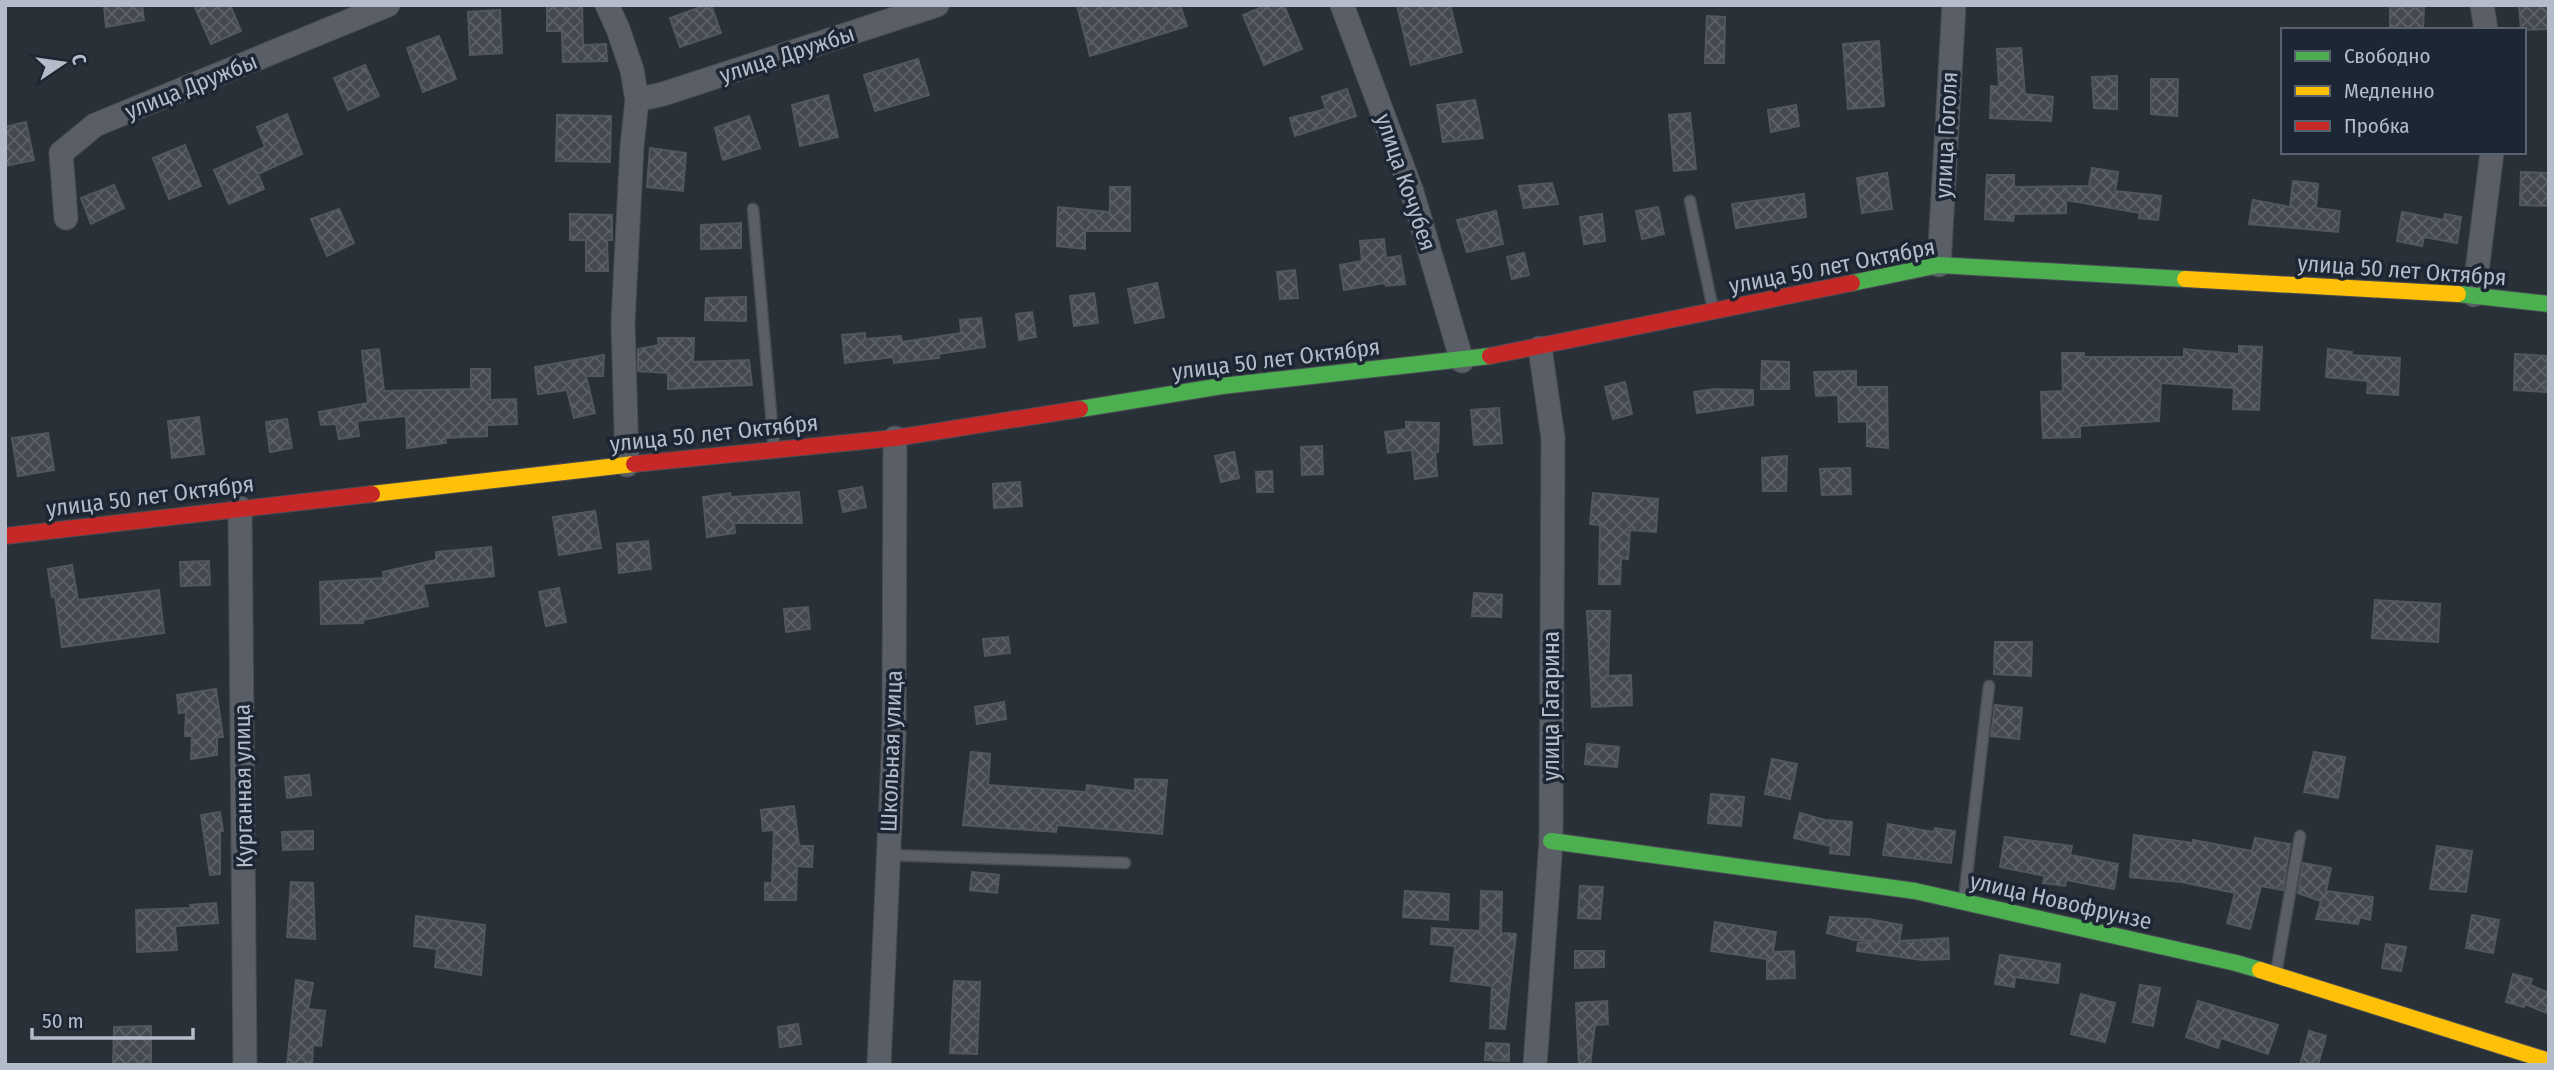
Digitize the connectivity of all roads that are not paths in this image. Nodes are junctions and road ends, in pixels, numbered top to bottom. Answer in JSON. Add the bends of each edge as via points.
{"nodes":[{"id":1,"x":388,"y":5,"type":"edge"},
{"id":2,"x":607,"y":5,"type":"edge"},
{"id":3,"x":937,"y":5,"type":"edge"},
{"id":4,"x":1342,"y":5,"type":"edge"},
{"id":5,"x":1954,"y":5,"type":"edge"},
{"id":6,"x":2482,"y":5,"type":"edge"},
{"id":7,"x":2486,"y":28,"type":"edge"},
{"id":8,"x":637,"y":100,"type":"junction"},
{"id":9,"x":2492,"y":154,"type":"edge"},
{"id":10,"x":1690,"y":201,"type":"dead end"},
{"id":11,"x":752,"y":209,"type":"dead end"},
{"id":12,"x":66,"y":218,"type":"dead end"},
{"id":13,"x":1939,"y":265,"type":"junction"},
{"id":14,"x":2474,"y":295,"type":"junction"},
{"id":15,"x":2549,"y":304,"type":"edge"},
{"id":16,"x":1714,"y":312,"type":"junction"},
{"id":17,"x":1540,"y":348,"type":"junction"},
{"id":18,"x":1462,"y":361,"type":"junction"},
{"id":19,"x":895,"y":438,"type":"junction"},
{"id":20,"x":774,"y":450,"type":"junction"},
{"id":21,"x":627,"y":465,"type":"junction"},
{"id":22,"x":240,"y":508,"type":"junction"},
{"id":23,"x":5,"y":536,"type":"edge"},
{"id":24,"x":1989,"y":686,"type":"dead end"},
{"id":25,"x":2300,"y":836,"type":"dead end"},
{"id":26,"x":1550,"y":841,"type":"junction"},
{"id":27,"x":888,"y":855,"type":"junction"},
{"id":28,"x":1125,"y":863,"type":"dead end"},
{"id":29,"x":1964,"y":902,"type":"junction"},
{"id":30,"x":2276,"y":976,"type":"junction"},
{"id":31,"x":2549,"y":1061,"type":"edge"},
{"id":32,"x":245,"y":1065,"type":"edge"},
{"id":33,"x":879,"y":1065,"type":"edge"},
{"id":34,"x":1535,"y":1065,"type":"edge"}],
"edges":[{"from":1,"to":12,"type":"street","name":"улица Дружбы","via":[[95,125],[61,153]]},
{"from":2,"to":8,"type":"street","via":[[632,70]]},
{"from":3,"to":8,"type":"street","name":"улица Дружбы"},
{"from":4,"to":18,"type":"street","name":"улица Кочубея","via":[[1412,192]]},
{"from":5,"to":13,"type":"street","name":"улица Гоголя"},
{"from":6,"to":7,"type":"street"},
{"from":8,"to":21,"type":"street","via":[[622,322]]},
{"from":9,"to":14,"type":"street"},
{"from":10,"to":16,"type":"lane"},
{"from":11,"to":20,"type":"lane"},
{"from":13,"to":14,"type":"street","name":"улица 50 лет Октября"},
{"from":13,"to":16,"type":"street","name":"улица 50 лет Октября"},
{"from":14,"to":15,"type":"street","name":"улица 50 лет Октября"},
{"from":16,"to":17,"type":"street","name":"улица 50 лет Октября"},
{"from":17,"to":18,"type":"street","name":"улица 50 лет Октября"},
{"from":17,"to":26,"type":"street","name":"улица Гагарина","via":[[1553,438]]},
{"from":18,"to":19,"type":"street","name":"улица 50 лет Октября","via":[[1222,387]]},
{"from":19,"to":20,"type":"street","name":"улица 50 лет Октября"},
{"from":19,"to":27,"type":"street","name":"Школьная улица","via":[[894,734]]},
{"from":20,"to":21,"type":"street","name":"улица 50 лет Октября"},
{"from":21,"to":22,"type":"street","name":"улица 50 лет Октября"},
{"from":22,"to":23,"type":"street","name":"улица 50 лет Октября"},
{"from":22,"to":32,"type":"street","name":"Курганная улица"},
{"from":24,"to":29,"type":"lane"},
{"from":25,"to":30,"type":"lane"},
{"from":26,"to":29,"type":"street","name":"улица Новофрунзе","via":[[1915,891]]},
{"from":26,"to":34,"type":"street","name":"улица Гагарина"},
{"from":27,"to":28,"type":"lane"},
{"from":27,"to":33,"type":"street","name":"Школьная улица"},
{"from":29,"to":30,"type":"street","name":"улица Новофрунзе"},
{"from":30,"to":31,"type":"street","name":"улица Новофрунзе"}]}
